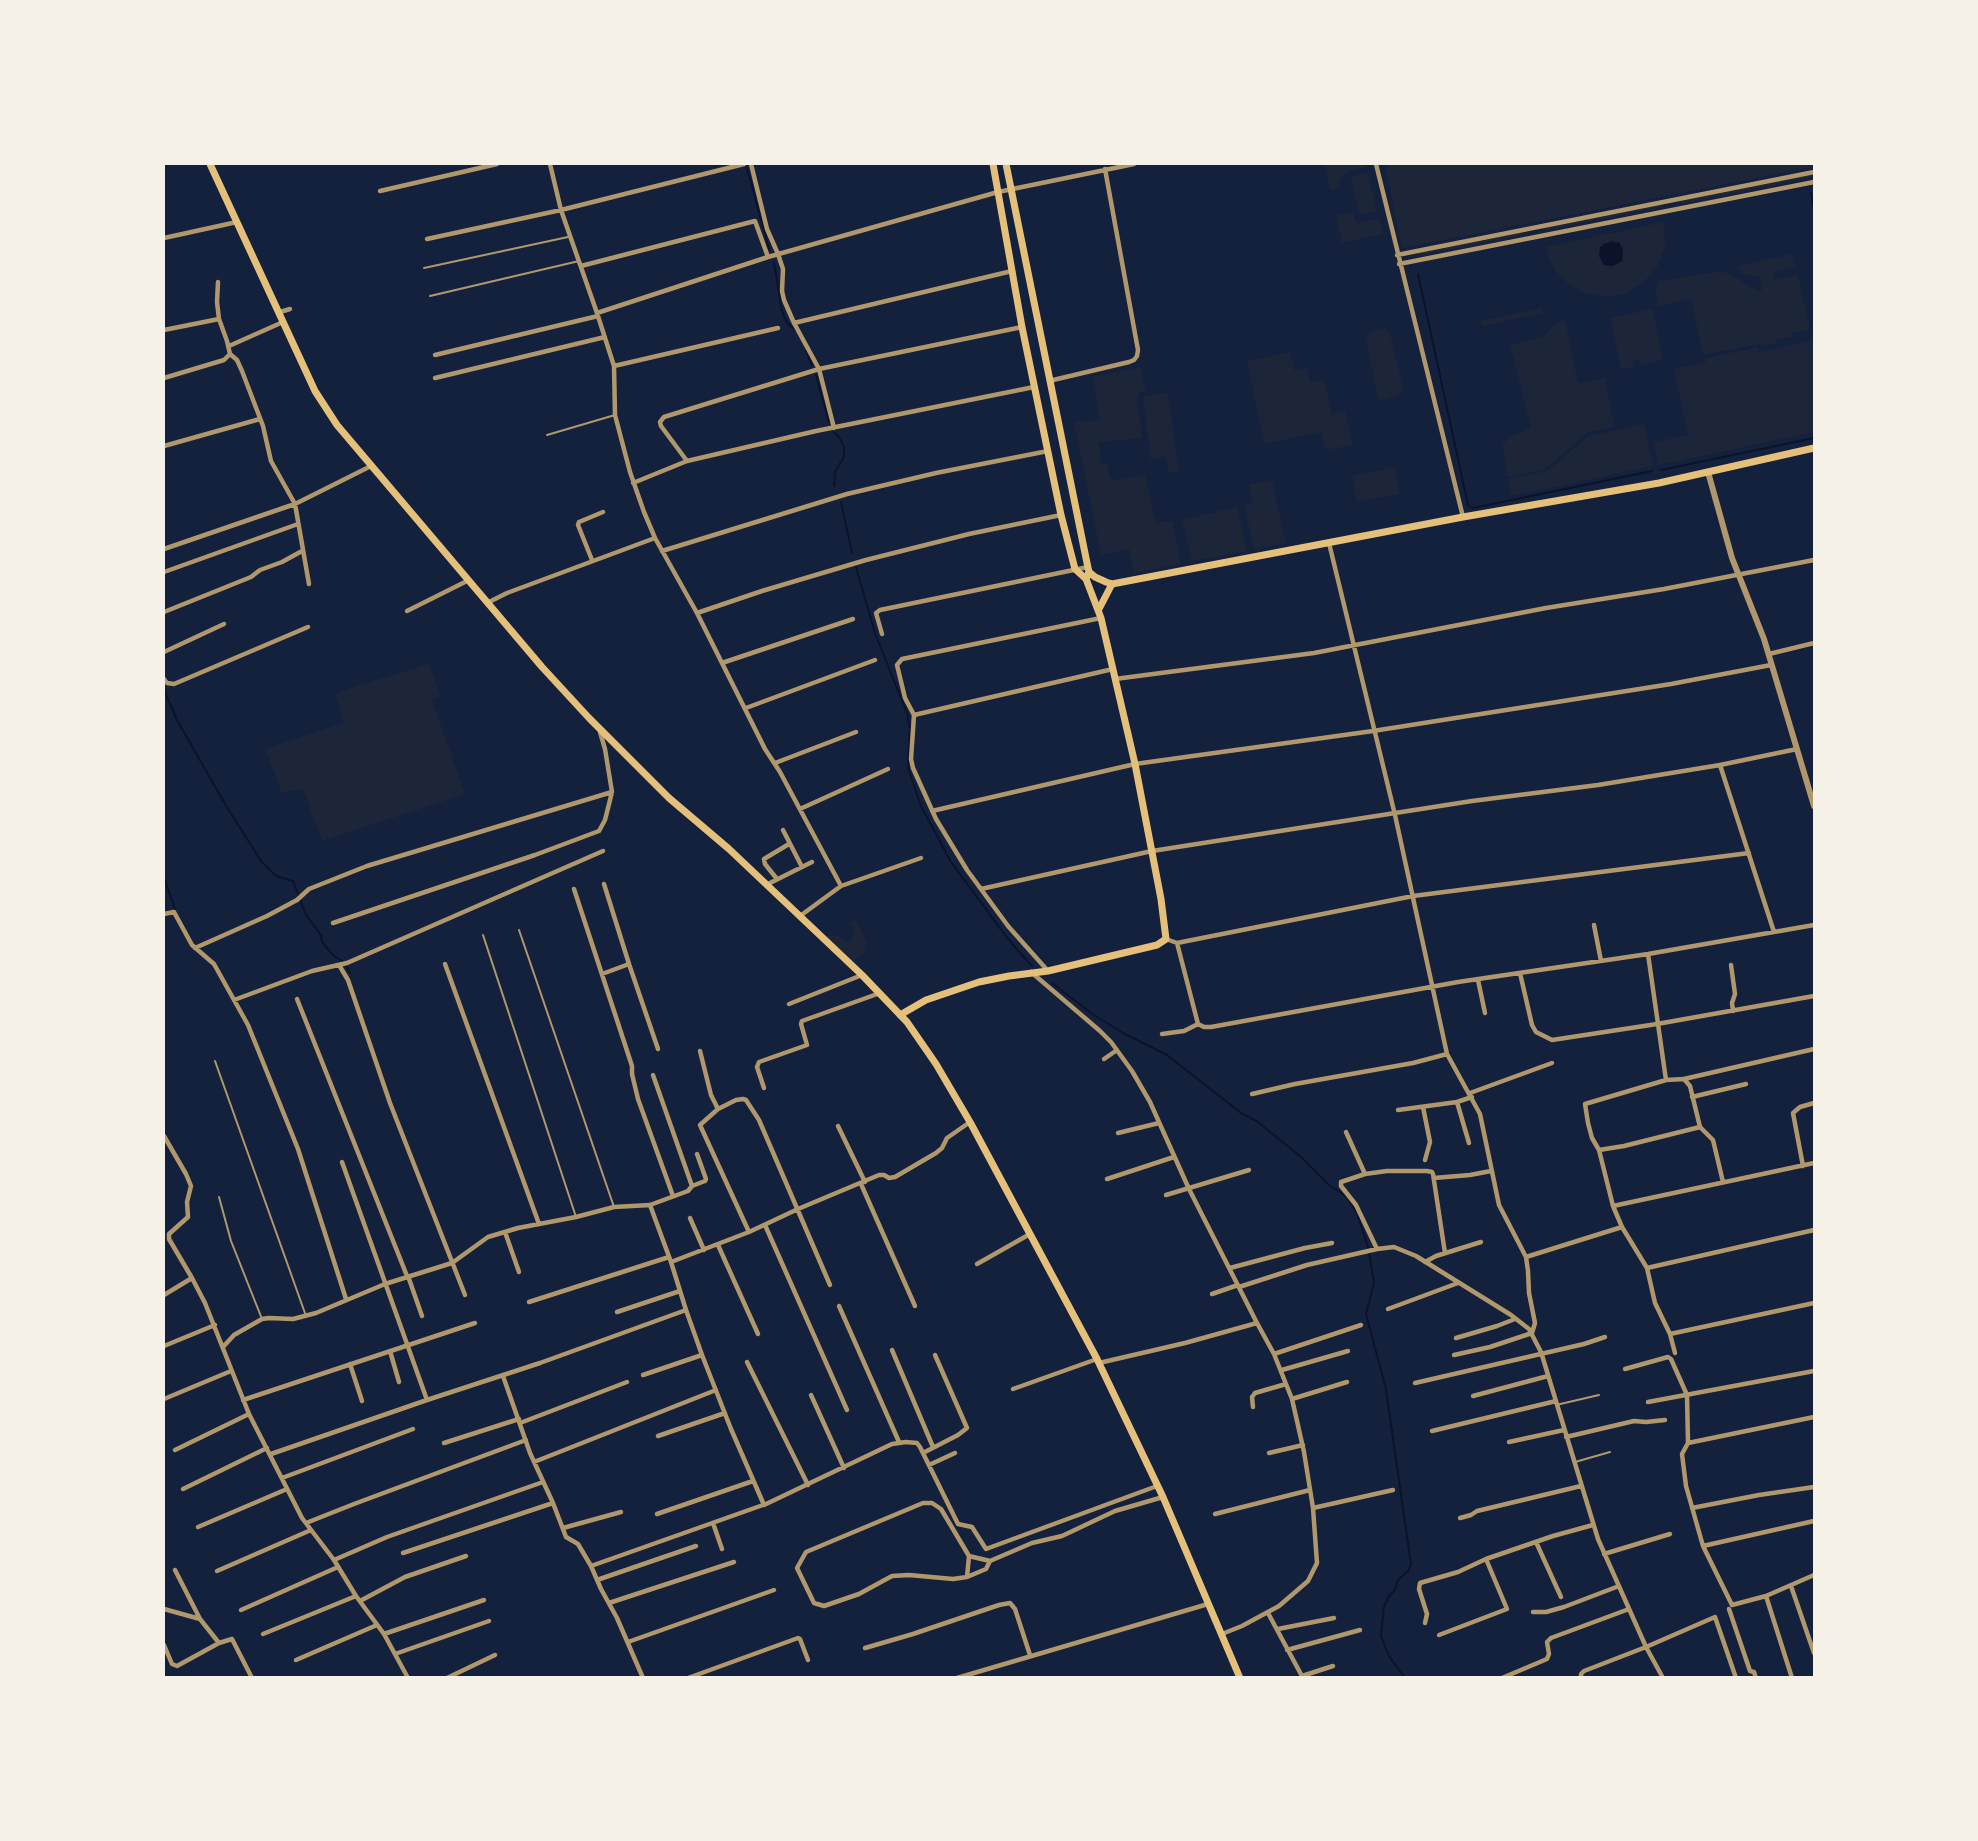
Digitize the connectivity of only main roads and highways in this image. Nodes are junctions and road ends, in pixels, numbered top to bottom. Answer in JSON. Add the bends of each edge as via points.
{"nodes":[{"id":1,"x":210,"y":164,"type":"edge"},
{"id":2,"x":993,"y":164,"type":"edge"},
{"id":3,"x":1006,"y":164,"type":"edge"},
{"id":4,"x":1051,"y":394,"type":"junction"},
{"id":5,"x":1037,"y":397,"type":"junction"},
{"id":6,"x":1815,"y":448,"type":"edge"},
{"id":7,"x":1088,"y":573,"type":"junction"},
{"id":8,"x":1112,"y":584,"type":"junction"},
{"id":9,"x":1099,"y":609,"type":"junction"},
{"id":10,"x":900,"y":1015,"type":"junction"},
{"id":11,"x":1240,"y":1677,"type":"edge"}],
"edges":[{"from":1,"to":10,"type":"main road","via":[[322,403],[337,425],[542,668],[600,730]]},
{"from":2,"to":5,"type":"main road"},
{"from":3,"to":4,"type":"main road"},
{"from":4,"to":5,"type":"main road"},
{"from":4,"to":7,"type":"main road"},
{"from":5,"to":7,"type":"main road","via":[[1075,569]]},
{"from":6,"to":8,"type":"main road","via":[[1659,483]]},
{"from":7,"to":8,"type":"main road"},
{"from":7,"to":9,"type":"main road","via":[[1094,603]]},
{"from":8,"to":9,"type":"main road"},
{"from":9,"to":10,"type":"main road","via":[[1135,764],[1166,939],[1157,945],[979,982],[926,1000]]},
{"from":10,"to":11,"type":"main road","via":[[936,1064],[970,1122],[1098,1361],[1163,1497]]}]}
